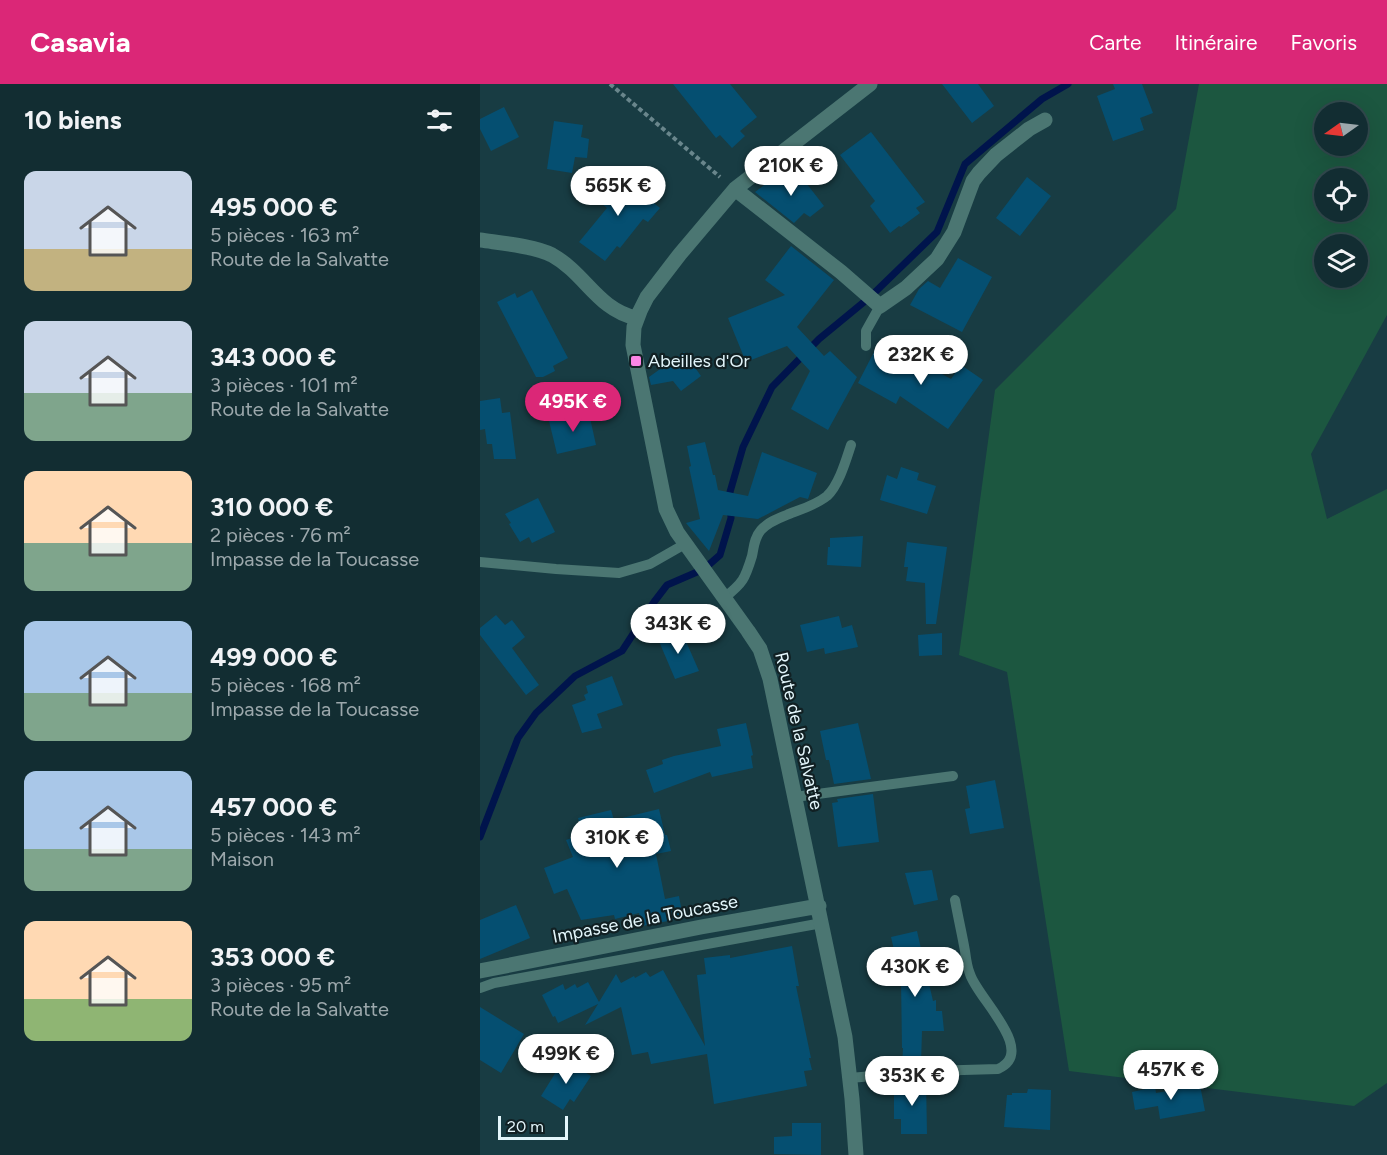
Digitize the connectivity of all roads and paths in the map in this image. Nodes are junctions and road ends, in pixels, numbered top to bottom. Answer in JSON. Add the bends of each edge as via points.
{"nodes":[{"id":1,"x":610,"y":84,"type":"edge"},
{"id":2,"x":870,"y":84,"type":"edge"},
{"id":3,"x":1045,"y":120,"type":"dead end"},
{"id":4,"x":735,"y":189,"type":"junction"},
{"id":5,"x":480,"y":240,"type":"edge"},
{"id":6,"x":872,"y":299,"type":"junction"},
{"id":7,"x":636,"y":318,"type":"junction"},
{"id":8,"x":866,"y":346,"type":"dead end"},
{"id":9,"x":851,"y":445,"type":"dead end"},
{"id":10,"x":685,"y":544,"type":"junction"},
{"id":11,"x":480,"y":562,"type":"edge"},
{"id":12,"x":724,"y":598,"type":"junction"},
{"id":13,"x":953,"y":776,"type":"dead end"},
{"id":14,"x":795,"y":797,"type":"junction"},
{"id":15,"x":955,"y":900,"type":"dead end"},
{"id":16,"x":819,"y":906,"type":"junction"},
{"id":17,"x":822,"y":923,"type":"junction"},
{"id":18,"x":488,"y":974,"type":"edge"},
{"id":19,"x":480,"y":988,"type":"edge"},
{"id":20,"x":850,"y":1078,"type":"junction"},
{"id":21,"x":856,"y":1155,"type":"edge"}],
"edges":[{"from":1,"to":4,"type":"path"},
{"from":2,"to":4,"type":"street","name":"Route de la Salvatte"},
{"from":3,"to":6,"type":"street","via":[[979,172],[954,232],[937,259],[906,288]]},
{"from":4,"to":6,"type":"street"},
{"from":4,"to":7,"type":"street","name":"Route de la Salvatte","via":[[647,297]]},
{"from":5,"to":7,"type":"street","via":[[551,254],[610,308]]},
{"from":6,"to":8,"type":"lane"},
{"from":7,"to":10,"type":"street","name":"Route de la Salvatte","via":[[633,345],[666,509]]},
{"from":9,"to":12,"type":"lane","via":[[830,493],[761,530],[745,576]]},
{"from":10,"to":11,"type":"lane","via":[[650,564],[619,573]]},
{"from":10,"to":12,"type":"street","name":"Route de la Salvatte"},
{"from":12,"to":14,"type":"street","name":"Route de la Salvatte","via":[[766,664]]},
{"from":13,"to":14,"type":"lane"},
{"from":14,"to":16,"type":"street","name":"Route de la Salvatte"},
{"from":15,"to":20,"type":"lane","via":[[970,975],[1006,1032],[1012,1058],[998,1069]]},
{"from":16,"to":17,"type":"street","name":"Route de la Salvatte"},
{"from":16,"to":18,"type":"street","name":"Impasse de la Toucasse","via":[[701,927]]},
{"from":17,"to":18,"type":"lane"},
{"from":17,"to":20,"type":"street","name":"Route de la Salvatte"},
{"from":18,"to":19,"type":"lane"},
{"from":20,"to":21,"type":"street","name":"Route de la Salvatte"}]}
